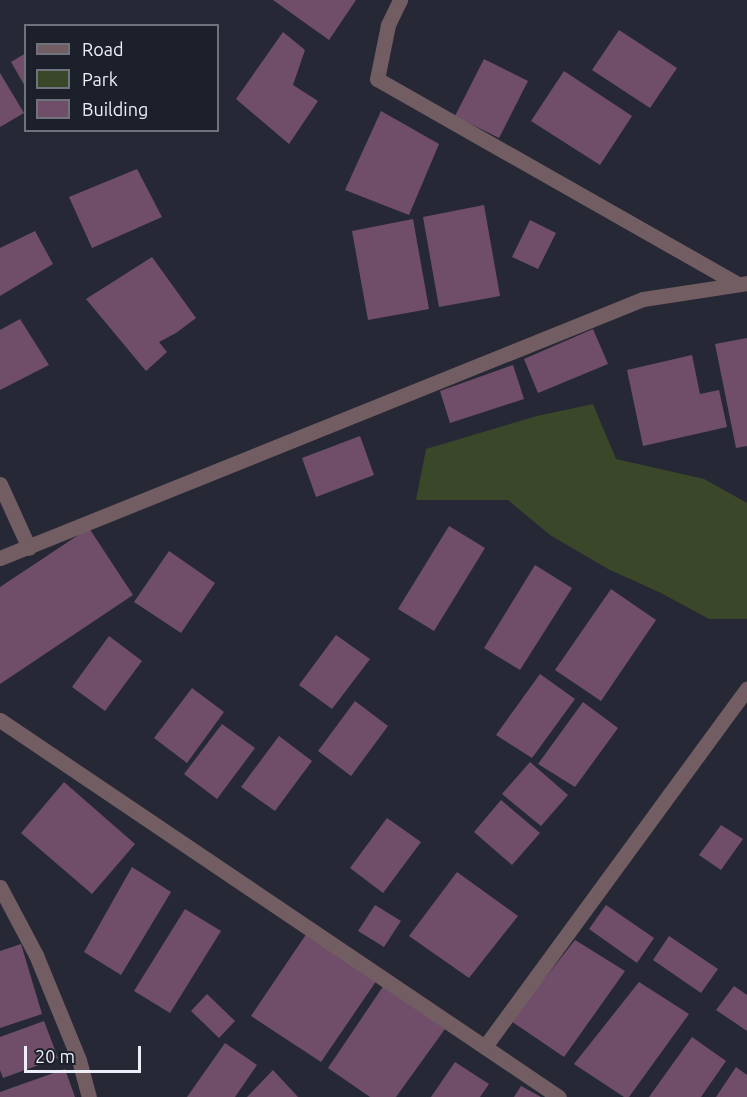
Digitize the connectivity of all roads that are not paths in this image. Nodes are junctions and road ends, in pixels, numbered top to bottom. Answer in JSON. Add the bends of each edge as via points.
{"nodes":[{"id":1,"x":400,"y":0,"type":"edge"},
{"id":2,"x":743,"y":284,"type":"edge"},
{"id":3,"x":0,"y":484,"type":"edge"},
{"id":4,"x":29,"y":548,"type":"junction"},
{"id":5,"x":0,"y":558,"type":"edge"},
{"id":6,"x":747,"y":688,"type":"edge"},
{"id":7,"x":0,"y":720,"type":"edge"},
{"id":8,"x":0,"y":887,"type":"edge"},
{"id":9,"x":486,"y":1046,"type":"junction"},
{"id":10,"x":89,"y":1097,"type":"edge"},
{"id":11,"x":559,"y":1097,"type":"edge"}],
"edges":[{"from":1,"to":2,"type":"street","via":[[388,25],[377,79]]},
{"from":2,"to":4,"type":"street","via":[[643,299]]},
{"from":3,"to":4,"type":"street"},
{"from":4,"to":5,"type":"street"},
{"from":6,"to":9,"type":"street"},
{"from":7,"to":9,"type":"street"},
{"from":8,"to":10,"type":"street","via":[[36,955],[79,1060]]},
{"from":9,"to":11,"type":"street"}]}
